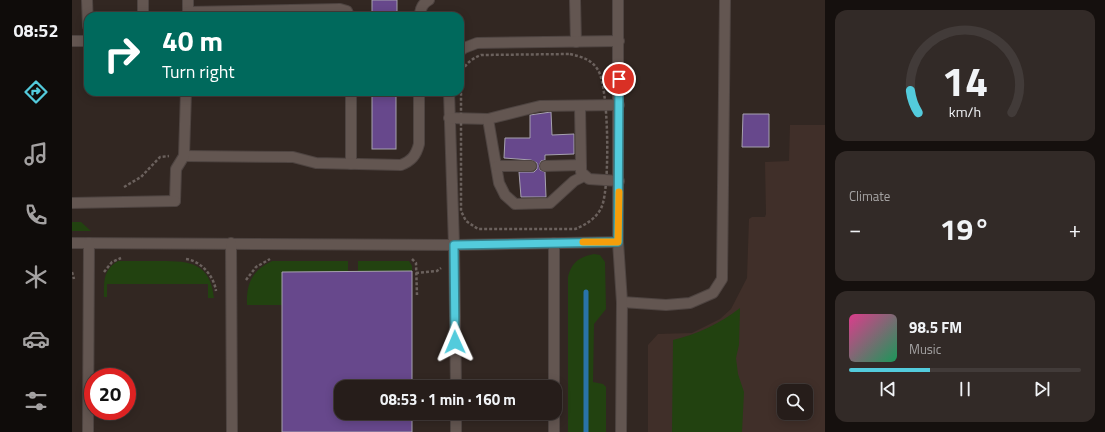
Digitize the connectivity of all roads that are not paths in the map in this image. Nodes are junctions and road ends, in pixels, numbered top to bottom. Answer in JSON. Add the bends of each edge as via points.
{"nodes":[{"id":1,"x":87,"y":0,"type":"edge"},
{"id":2,"x":143,"y":0,"type":"edge"},
{"id":3,"x":188,"y":0,"type":"edge"},
{"id":4,"x":429,"y":0,"type":"edge"},
{"id":5,"x":575,"y":0,"type":"edge"},
{"id":6,"x":618,"y":0,"type":"edge"},
{"id":7,"x":725,"y":0,"type":"edge"},
{"id":8,"x":87,"y":12,"type":"edge"},
{"id":9,"x":143,"y":12,"type":"edge"},
{"id":10,"x":188,"y":12,"type":"edge"},
{"id":11,"x":249,"y":12,"type":"edge"},
{"id":12,"x":347,"y":12,"type":"edge"},
{"id":13,"x":420,"y":12,"type":"edge"},
{"id":14,"x":72,"y":41,"type":"edge"},
{"id":15,"x":84,"y":41,"type":"edge"},
{"id":16,"x":619,"y":41,"type":"junction"},
{"id":17,"x":576,"y":42,"type":"junction"},
{"id":18,"x":464,"y":48,"type":"edge"},
{"id":19,"x":186,"y":96,"type":"edge"},
{"id":20,"x":351,"y":96,"type":"edge"},
{"id":21,"x":419,"y":96,"type":"edge"},
{"id":22,"x":449,"y":96,"type":"edge"},
{"id":23,"x":619,"y":105,"type":"junction"},
{"id":24,"x":580,"y":107,"type":"junction"},
{"id":25,"x":449,"y":118,"type":"junction"},
{"id":26,"x":488,"y":119,"type":"junction"},
{"id":27,"x":184,"y":156,"type":"junction"},
{"id":28,"x":352,"y":164,"type":"junction"},
{"id":29,"x":581,"y":165,"type":"junction"},
{"id":30,"x":497,"y":166,"type":"junction"},
{"id":31,"x":531,"y":166,"type":"dead end"},
{"id":32,"x":545,"y":166,"type":"dead end"},
{"id":33,"x":584,"y":176,"type":"junction"},
{"id":34,"x":619,"y":181,"type":"junction"},
{"id":35,"x":72,"y":203,"type":"edge"},
{"id":36,"x":618,"y":242,"type":"junction"},
{"id":37,"x":72,"y":243,"type":"edge"},
{"id":38,"x":89,"y":243,"type":"junction"},
{"id":39,"x":231,"y":243,"type":"junction"},
{"id":40,"x":554,"y":243,"type":"junction"},
{"id":41,"x":454,"y":245,"type":"junction"},
{"id":42,"x":622,"y":302,"type":"junction"},
{"id":43,"x":456,"y":380,"type":"edge"},
{"id":44,"x":554,"y":380,"type":"edge"},
{"id":45,"x":456,"y":420,"type":"edge"},
{"id":46,"x":554,"y":420,"type":"edge"},
{"id":47,"x":88,"y":432,"type":"edge"},
{"id":48,"x":232,"y":432,"type":"edge"},
{"id":49,"x":456,"y":432,"type":"edge"},
{"id":50,"x":554,"y":432,"type":"edge"},
{"id":51,"x":621,"y":432,"type":"edge"}],
"edges":[{"from":1,"to":8,"type":"street"},
{"from":2,"to":9,"type":"street"},
{"from":3,"to":10,"type":"street"},
{"from":4,"to":13,"type":"street"},
{"from":5,"to":17,"type":"street"},
{"from":6,"to":16,"type":"street"},
{"from":7,"to":42,"type":"street","via":[[722,278],[713,293],[690,303],[666,305]]},
{"from":11,"to":12,"type":"street","via":[[340,9]]},
{"from":14,"to":15,"type":"street"},
{"from":16,"to":17,"type":"street"},
{"from":16,"to":23,"type":"street"},
{"from":17,"to":18,"type":"street","via":[[477,43]]},
{"from":19,"to":27,"type":"street"},
{"from":20,"to":28,"type":"street"},
{"from":21,"to":28,"type":"street","via":[[419,144],[410,161],[401,166]]},
{"from":22,"to":25,"type":"street"},
{"from":23,"to":24,"type":"street"},
{"from":23,"to":34,"type":"street"},
{"from":24,"to":26,"type":"street","via":[[540,106]]},
{"from":24,"to":29,"type":"street"},
{"from":25,"to":26,"type":"street"},
{"from":25,"to":41,"type":"street"},
{"from":26,"to":30,"type":"street"},
{"from":27,"to":28,"type":"street","via":[[293,158],[316,163]]},
{"from":27,"to":35,"type":"street","via":[[176,169],[175,201]]},
{"from":29,"to":32,"type":"street"},
{"from":29,"to":33,"type":"street"},
{"from":30,"to":31,"type":"street"},
{"from":30,"to":33,"type":"street","via":[[502,189],[515,204],[550,203],[574,181]]},
{"from":33,"to":34,"type":"street","via":[[589,179]]},
{"from":34,"to":36,"type":"street"},
{"from":36,"to":40,"type":"street"},
{"from":36,"to":42,"type":"street"},
{"from":37,"to":38,"type":"street"},
{"from":38,"to":39,"type":"street"},
{"from":38,"to":47,"type":"street"},
{"from":39,"to":41,"type":"street"},
{"from":39,"to":48,"type":"street"},
{"from":40,"to":41,"type":"street"},
{"from":40,"to":44,"type":"street"},
{"from":41,"to":43,"type":"street"},
{"from":42,"to":51,"type":"street"},
{"from":45,"to":49,"type":"street"},
{"from":46,"to":50,"type":"street"}]}
